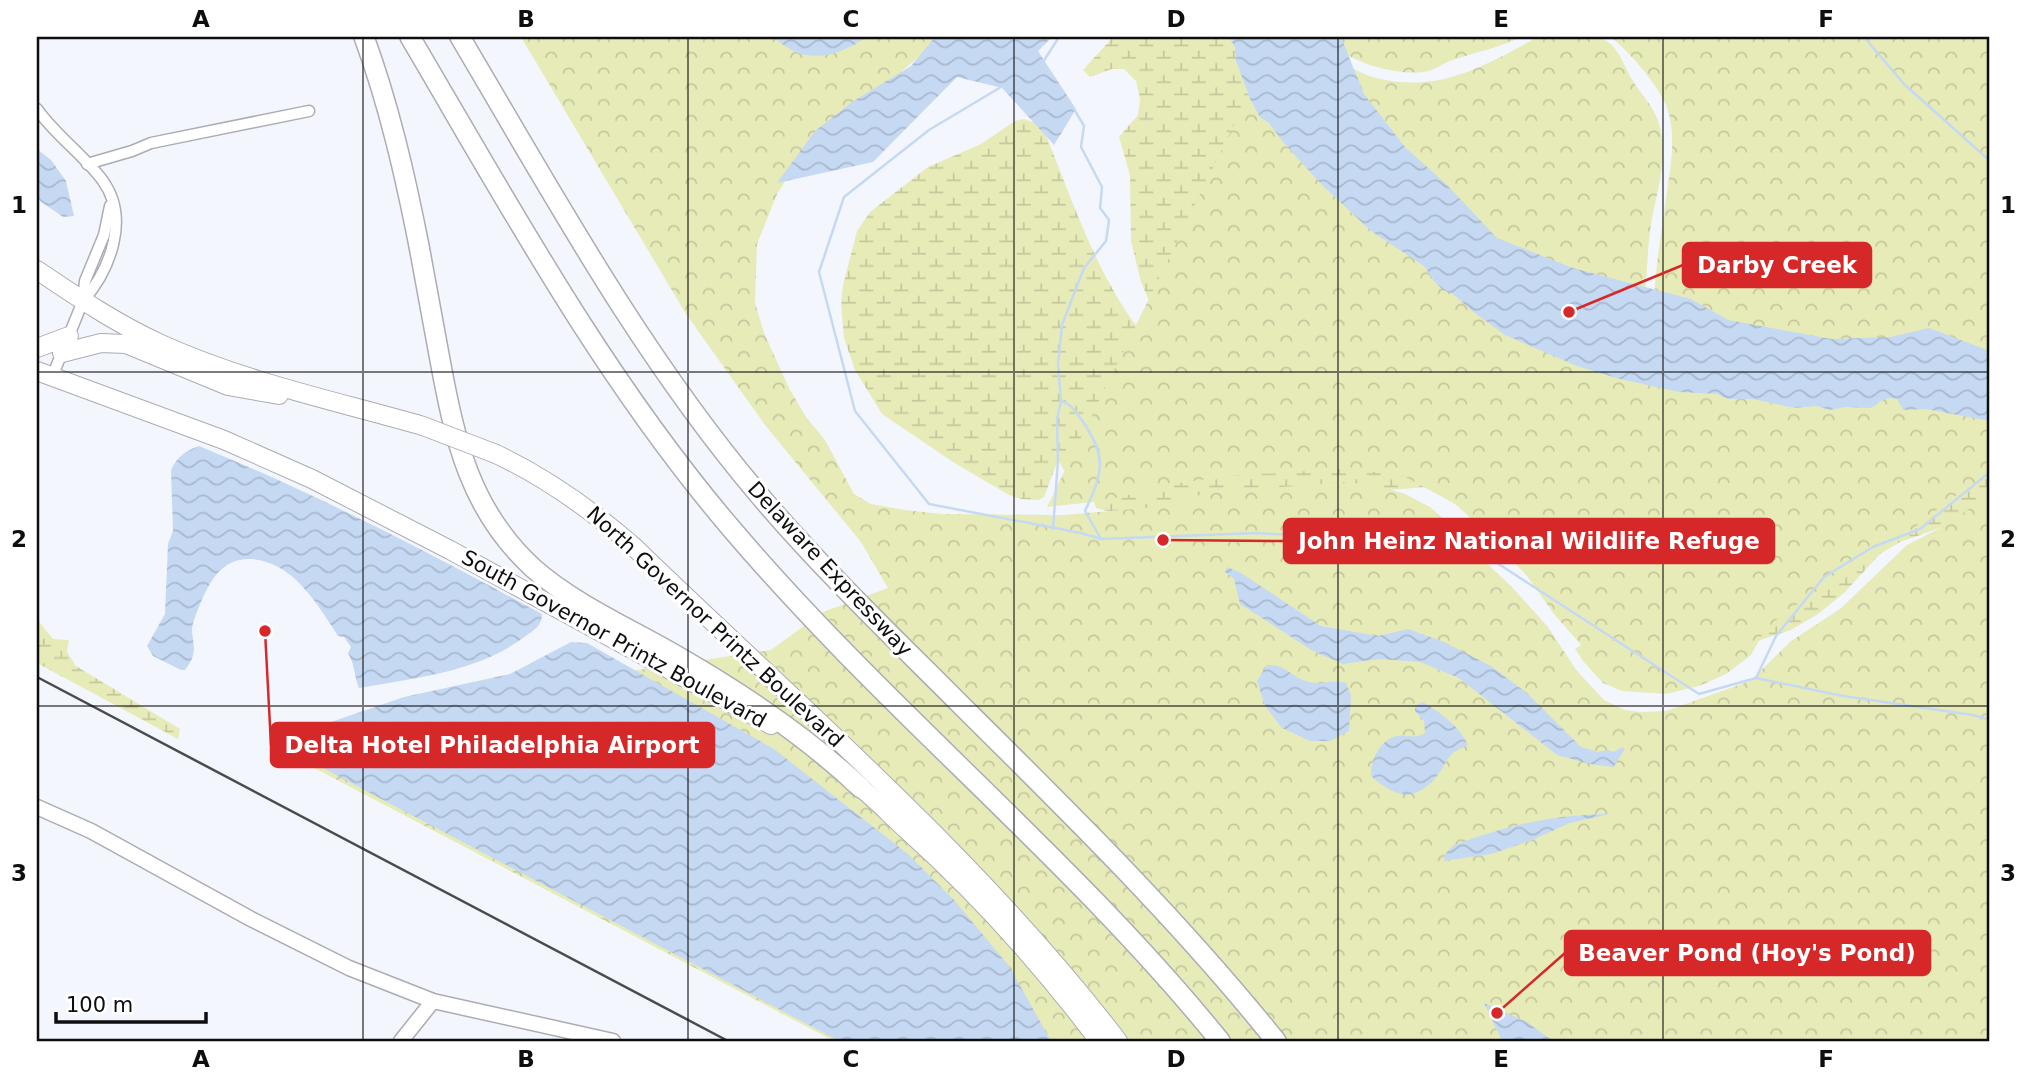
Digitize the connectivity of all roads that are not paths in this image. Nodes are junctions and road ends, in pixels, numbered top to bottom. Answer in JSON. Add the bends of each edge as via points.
{"nodes":[{"id":1,"x":364,"y":37,"type":"edge"},
{"id":2,"x":410,"y":37,"type":"edge"},
{"id":3,"x":460,"y":37,"type":"edge"},
{"id":4,"x":37,"y":109,"type":"edge"},
{"id":5,"x":309,"y":111,"type":"dead end"},
{"id":6,"x":87,"y":164,"type":"junction"},
{"id":7,"x":37,"y":270,"type":"edge"},
{"id":8,"x":83,"y":301,"type":"junction"},
{"id":9,"x":65,"y":344,"type":"junction"},
{"id":10,"x":37,"y":348,"type":"edge"},
{"id":11,"x":44,"y":374,"type":"edge"},
{"id":12,"x":323,"y":398,"type":"junction"},
{"id":13,"x":862,"y":788,"type":"junction"},
{"id":14,"x":37,"y":807,"type":"edge"},
{"id":15,"x":433,"y":1001,"type":"junction"},
{"id":16,"x":401,"y":1041,"type":"edge"},
{"id":17,"x":613,"y":1041,"type":"edge"},
{"id":18,"x":1099,"y":1041,"type":"edge"},
{"id":19,"x":1118,"y":1041,"type":"edge"},
{"id":20,"x":1220,"y":1041,"type":"edge"},
{"id":21,"x":1276,"y":1041,"type":"edge"}],
"edges":[{"from":1,"to":13,"type":"highway","via":[[401,160],[454,428],[467,472],[493,522],[516,551],[555,585],[754,703],[824,753]]},
{"from":2,"to":20,"type":"highway","name":"Delaware Expressway","via":[[559,290],[684,472],[778,582],[1098,903]]},
{"from":3,"to":21,"type":"highway","name":"Delaware Expressway","via":[[587,252],[714,440],[861,606],[1118,862]]},
{"from":4,"to":6,"type":"street"},
{"from":5,"to":6,"type":"street","via":[[151,143]]},
{"from":6,"to":8,"type":"street","via":[[105,184],[117,235],[97,286]]},
{"from":7,"to":8,"type":"main road","name":"North Governor Printz Boulevard"},
{"from":8,"to":9,"type":"street"},
{"from":8,"to":12,"type":"main road","name":"North Governor Printz Boulevard","via":[[183,354]]},
{"from":9,"to":10,"type":"main road"},
{"from":9,"to":11,"type":"street"},
{"from":9,"to":12,"type":"main road","via":[[118,343],[228,386]]},
{"from":11,"to":13,"type":"main road","name":"South Governor Printz Boulevard","via":[[224,440],[349,497],[735,704]]},
{"from":12,"to":19,"type":"main road","name":"North Governor Printz Boulevard","bridge":true,"via":[[423,426],[496,454],[567,493],[625,539],[1000,900]]},
{"from":13,"to":18,"type":"main road","name":"South Governor Printz Boulevard","via":[[1005,926]]},
{"from":14,"to":15,"type":"street","via":[[349,968]]},
{"from":15,"to":16,"type":"street"},
{"from":15,"to":17,"type":"street"}]}
